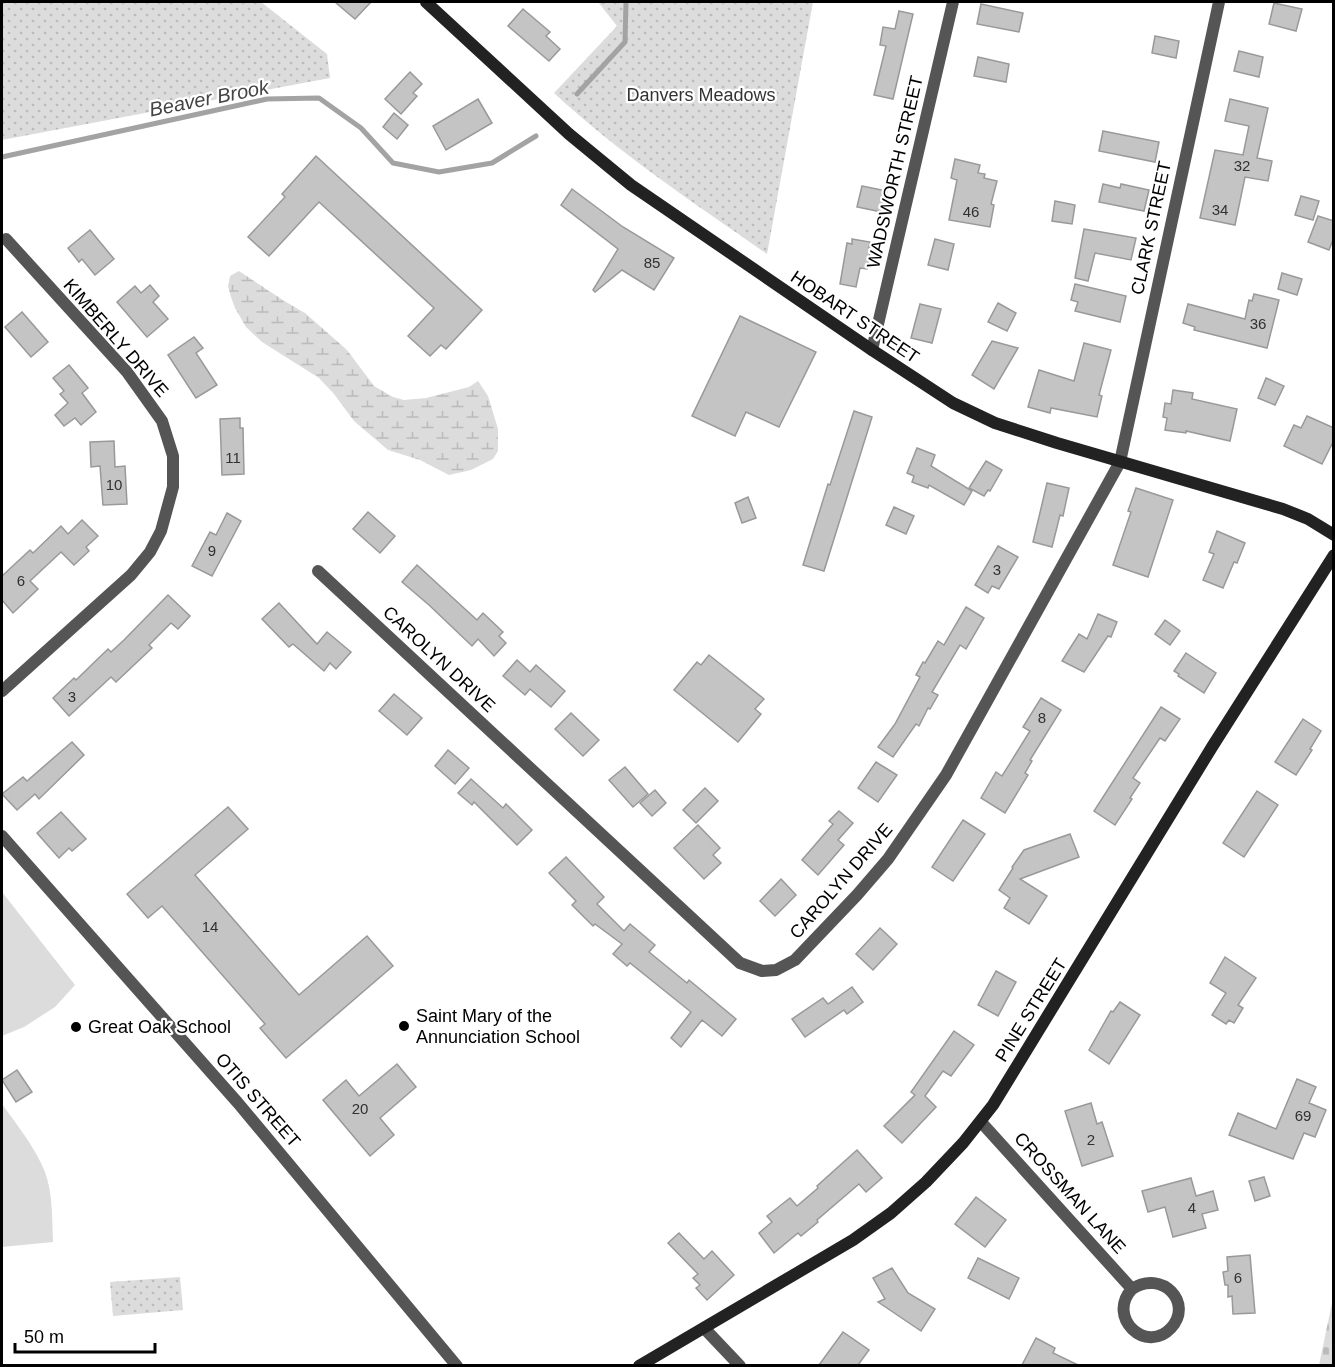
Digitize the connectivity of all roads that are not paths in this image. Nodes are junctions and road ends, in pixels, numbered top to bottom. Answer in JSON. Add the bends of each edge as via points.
{"nodes":[{"id":1,"x":426,"y":2,"type":"edge"},
{"id":2,"x":953,"y":2,"type":"edge"},
{"id":3,"x":1218,"y":2,"type":"edge"},
{"id":4,"x":6,"y":239,"type":"dead end"},
{"id":5,"x":872,"y":350,"type":"junction"},
{"id":6,"x":1120,"y":462,"type":"junction"},
{"id":7,"x":1334,"y":535,"type":"edge"},
{"id":8,"x":1334,"y":555,"type":"edge"},
{"id":9,"x":318,"y":571,"type":"dead end"},
{"id":10,"x":2,"y":691,"type":"edge"},
{"id":11,"x":2,"y":836,"type":"edge"},
{"id":12,"x":981,"y":1122,"type":"junction"},
{"id":13,"x":1132,"y":1288,"type":"junction"},
{"id":14,"x":704,"y":1328,"type":"junction"},
{"id":15,"x":458,"y":1365,"type":"edge"},
{"id":16,"x":639,"y":1365,"type":"edge"},
{"id":17,"x":740,"y":1365,"type":"edge"}],
"edges":[{"from":1,"to":5,"type":"street","name":"HOBART STREET","via":[[612,170]]},
{"from":2,"to":5,"type":"street","name":"WADSWORTH STREET"},
{"from":3,"to":6,"type":"street","name":"CLARK STREET"},
{"from":4,"to":10,"type":"street","name":"KIMBERLY DRIVE","via":[[127,372],[162,421],[173,456],[173,487],[161,531],[131,575]]},
{"from":5,"to":6,"type":"street","name":"HOBART STREET","via":[[974,414]]},
{"from":6,"to":7,"type":"street","name":"HOBART STREET","via":[[1283,509]]},
{"from":6,"to":9,"type":"street","name":"CAROLYN DRIVE","via":[[928,803],[857,895],[795,960],[776,970],[762,971],[740,963]]},
{"from":8,"to":12,"type":"street","name":"PINE STREET"},
{"from":11,"to":15,"type":"street","name":"OTIS STREET","via":[[238,1103]]},
{"from":12,"to":13,"type":"street","name":"CROSSMAN LANE"},
{"from":12,"to":14,"type":"street","name":"PINE STREET","via":[[926,1182],[882,1219]]},
{"from":13,"to":13,"type":"street","via":[[1151,1282],[1170,1289],[1178,1308],[1172,1327],[1161,1335],[1147,1337],[1129,1327],[1123,1307]]},
{"from":14,"to":16,"type":"street","name":"PINE STREET"},
{"from":14,"to":17,"type":"street"}]}
